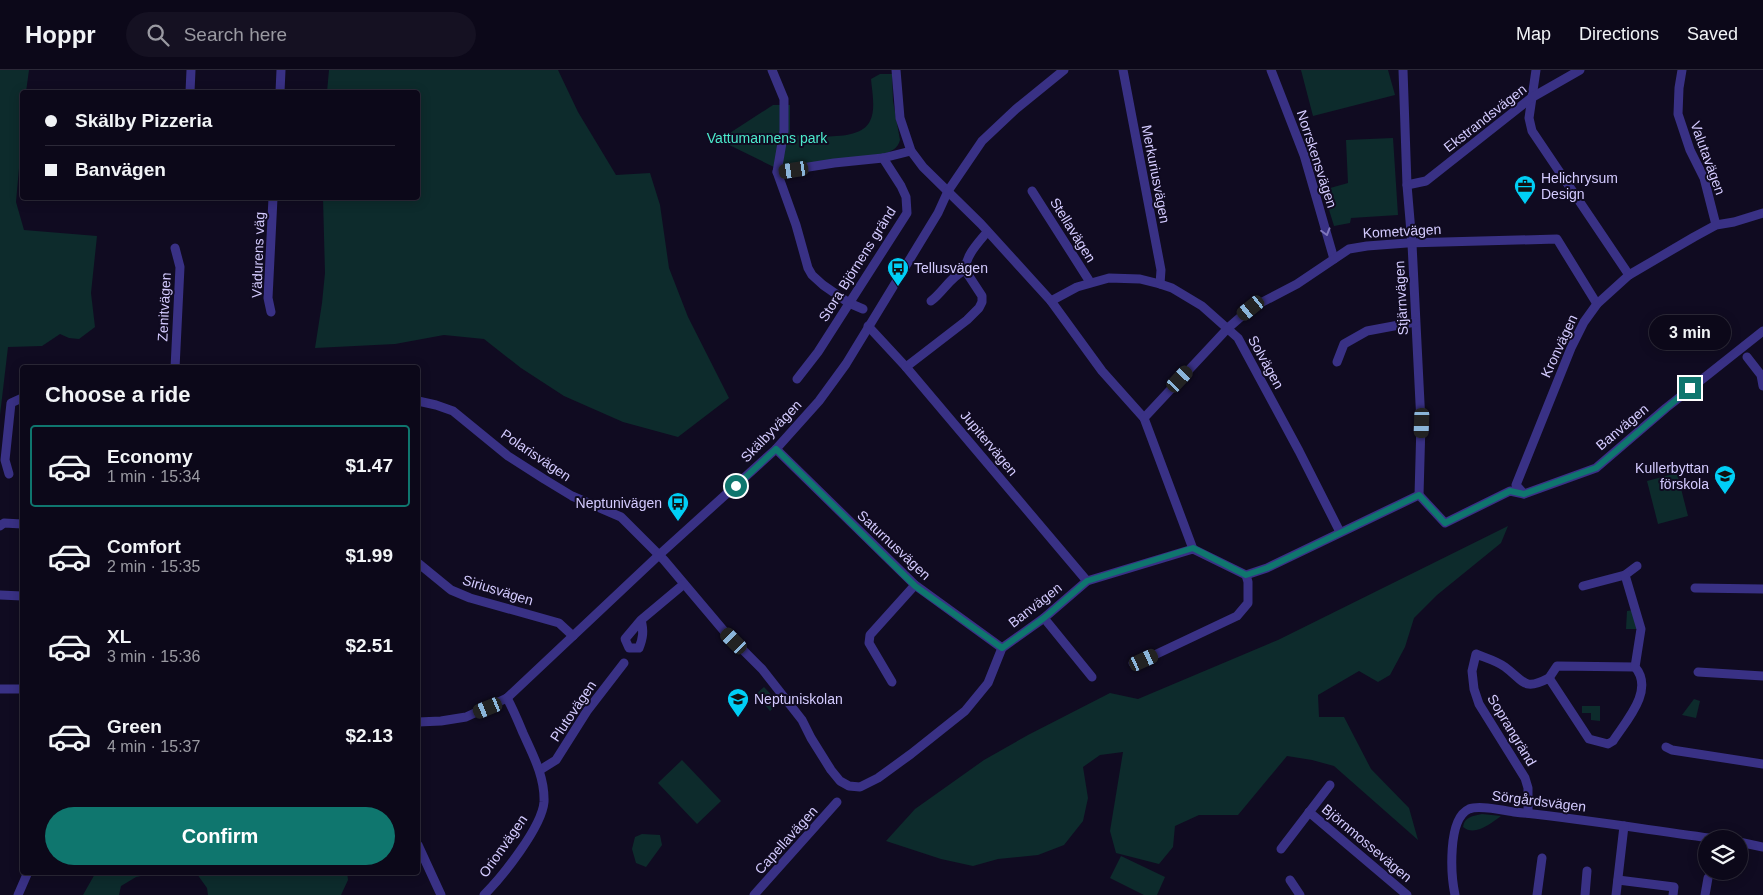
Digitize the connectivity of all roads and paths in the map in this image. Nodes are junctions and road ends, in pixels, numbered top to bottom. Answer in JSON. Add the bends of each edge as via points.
{"nodes":[{"id":1,"x":191,"y":70,"type":"edge"},
{"id":2,"x":281,"y":70,"type":"edge"},
{"id":3,"x":772,"y":70,"type":"edge"},
{"id":4,"x":896,"y":70,"type":"edge"},
{"id":5,"x":1064,"y":70,"type":"edge"},
{"id":6,"x":1123,"y":70,"type":"edge"},
{"id":7,"x":1271,"y":70,"type":"edge"},
{"id":8,"x":1404,"y":70,"type":"edge"},
{"id":9,"x":1536,"y":70,"type":"edge"},
{"id":10,"x":1580,"y":70,"type":"edge"},
{"id":11,"x":1682,"y":70,"type":"edge"},
{"id":12,"x":190,"y":90,"type":"edge"},
{"id":13,"x":280,"y":90,"type":"edge"},
{"id":14,"x":1532,"y":98,"type":"junction"},
{"id":15,"x":911,"y":151,"type":"junction"},
{"id":16,"x":883,"y":158,"type":"junction"},
{"id":17,"x":777,"y":172,"type":"junction"},
{"id":18,"x":1407,"y":185,"type":"junction"},
{"id":19,"x":948,"y":191,"type":"junction"},
{"id":20,"x":1032,"y":191,"type":"dead end"},
{"id":21,"x":273,"y":200,"type":"edge"},
{"id":22,"x":1763,"y":214,"type":"edge"},
{"id":23,"x":1716,"y":225,"type":"junction"},
{"id":24,"x":987,"y":232,"type":"junction"},
{"id":25,"x":1412,"y":244,"type":"junction"},
{"id":26,"x":175,"y":248,"type":"dead end"},
{"id":27,"x":1334,"y":259,"type":"junction"},
{"id":28,"x":965,"y":270,"type":"junction"},
{"id":29,"x":1629,"y":275,"type":"junction"},
{"id":30,"x":1090,"y":282,"type":"junction"},
{"id":31,"x":1160,"y":284,"type":"junction"},
{"id":32,"x":931,"y":301,"type":"dead end"},
{"id":33,"x":1051,"y":301,"type":"junction"},
{"id":34,"x":850,"y":302,"type":"junction"},
{"id":35,"x":1597,"y":304,"type":"junction"},
{"id":36,"x":863,"y":309,"type":"dead end"},
{"id":37,"x":271,"y":312,"type":"dead end"},
{"id":38,"x":1415,"y":322,"type":"junction"},
{"id":39,"x":868,"y":326,"type":"junction"},
{"id":40,"x":1228,"y":328,"type":"junction"},
{"id":41,"x":1763,"y":331,"type":"edge"},
{"id":42,"x":1747,"y":357,"type":"dead end"},
{"id":43,"x":1337,"y":362,"type":"dead end"},
{"id":44,"x":175,"y":365,"type":"edge"},
{"id":45,"x":906,"y":366,"type":"junction"},
{"id":46,"x":797,"y":379,"type":"dead end"},
{"id":47,"x":1763,"y":381,"type":"edge"},
{"id":48,"x":20,"y":399,"type":"edge"},
{"id":49,"x":420,"y":401,"type":"edge"},
{"id":50,"x":1144,"y":418,"type":"junction"},
{"id":51,"x":776,"y":449,"type":"junction"},
{"id":52,"x":9,"y":474,"type":"dead end"},
{"id":53,"x":1524,"y":494,"type":"junction"},
{"id":54,"x":1419,"y":495,"type":"junction"},
{"id":55,"x":20,"y":524,"type":"edge"},
{"id":56,"x":0,"y":526,"type":"edge"},
{"id":57,"x":1340,"y":532,"type":"junction"},
{"id":58,"x":1193,"y":548,"type":"junction"},
{"id":59,"x":659,"y":555,"type":"junction"},
{"id":60,"x":420,"y":565,"type":"edge"},
{"id":61,"x":1637,"y":566,"type":"dead end"},
{"id":62,"x":1246,"y":575,"type":"junction"},
{"id":63,"x":1625,"y":575,"type":"junction"},
{"id":64,"x":1087,"y":581,"type":"junction"},
{"id":65,"x":684,"y":584,"type":"junction"},
{"id":66,"x":915,"y":586,"type":"junction"},
{"id":67,"x":1583,"y":586,"type":"dead end"},
{"id":68,"x":1695,"y":588,"type":"dead end"},
{"id":69,"x":1763,"y":589,"type":"edge"},
{"id":70,"x":0,"y":595,"type":"edge"},
{"id":71,"x":20,"y":596,"type":"edge"},
{"id":72,"x":1044,"y":618,"type":"junction"},
{"id":73,"x":641,"y":620,"type":"dead end"},
{"id":74,"x":573,"y":636,"type":"junction"},
{"id":75,"x":1002,"y":648,"type":"junction"},
{"id":76,"x":624,"y":663,"type":"dead end"},
{"id":77,"x":1133,"y":663,"type":"dead end"},
{"id":78,"x":1635,"y":667,"type":"junction"},
{"id":79,"x":1698,"y":672,"type":"dead end"},
{"id":80,"x":1092,"y":676,"type":"dead end"},
{"id":81,"x":1763,"y":676,"type":"edge"},
{"id":82,"x":1549,"y":678,"type":"junction"},
{"id":83,"x":892,"y":682,"type":"dead end"},
{"id":84,"x":0,"y":689,"type":"edge"},
{"id":85,"x":20,"y":689,"type":"edge"},
{"id":86,"x":507,"y":698,"type":"junction"},
{"id":87,"x":420,"y":722,"type":"edge"},
{"id":88,"x":1666,"y":747,"type":"dead end"},
{"id":89,"x":1763,"y":764,"type":"edge"},
{"id":90,"x":540,"y":770,"type":"junction"},
{"id":91,"x":1330,"y":785,"type":"dead end"},
{"id":92,"x":837,"y":802,"type":"dead end"},
{"id":93,"x":1309,"y":812,"type":"junction"},
{"id":94,"x":1528,"y":813,"type":"junction"},
{"id":95,"x":1624,"y":826,"type":"junction"},
{"id":96,"x":1698,"y":836,"type":"edge"},
{"id":97,"x":1748,"y":844,"type":"edge"},
{"id":98,"x":1763,"y":847,"type":"edge"},
{"id":99,"x":1281,"y":848,"type":"dead end"},
{"id":100,"x":420,"y":849,"type":"edge"},
{"id":101,"x":1542,"y":858,"type":"dead end"},
{"id":102,"x":1587,"y":871,"type":"dead end"},
{"id":103,"x":27,"y":875,"type":"edge"},
{"id":104,"x":1290,"y":880,"type":"dead end"},
{"id":105,"x":1618,"y":880,"type":"junction"},
{"id":106,"x":1708,"y":880,"type":"edge"},
{"id":107,"x":18,"y":895,"type":"edge"},
{"id":108,"x":441,"y":895,"type":"edge"},
{"id":109,"x":484,"y":895,"type":"edge"},
{"id":110,"x":754,"y":895,"type":"edge"},
{"id":111,"x":1300,"y":895,"type":"edge"},
{"id":112,"x":1408,"y":895,"type":"edge"},
{"id":113,"x":1455,"y":895,"type":"edge"},
{"id":114,"x":1537,"y":895,"type":"edge"},
{"id":115,"x":1584,"y":895,"type":"edge"},
{"id":116,"x":1616,"y":895,"type":"edge"},
{"id":117,"x":1673,"y":895,"type":"edge"},
{"id":118,"x":1705,"y":895,"type":"edge"}],
"edges":[{"from":1,"to":12,"type":"street"},
{"from":2,"to":13,"type":"street"},
{"from":3,"to":17,"type":"street","via":[[784,99],[784,131]]},
{"from":4,"to":15,"type":"street","via":[[900,118]]},
{"from":5,"to":19,"type":"street","name":"Skälbyvägen","via":[[982,141]]},
{"from":6,"to":31,"type":"street","name":"Merkuriusvägen","via":[[1161,270]]},
{"from":7,"to":27,"type":"street","name":"Norrskensvägen","one_way":true,"via":[[1304,155]]},
{"from":8,"to":18,"type":"street","name":"Stjärnvägen"},
{"from":9,"to":14,"type":"street"},
{"from":10,"to":14,"type":"street","name":"Ekstrandsvägen"},
{"from":11,"to":23,"type":"street","name":"Valutavägen","via":[[1678,114],[1704,178]]},
{"from":14,"to":18,"type":"street","name":"Ekstrandsvägen","via":[[1426,181]]},
{"from":14,"to":29,"type":"street","via":[[1529,118],[1532,131]]},
{"from":15,"to":16,"type":"street"},
{"from":15,"to":19,"type":"street"},
{"from":16,"to":17,"type":"street"},
{"from":16,"to":34,"type":"street","name":"Stora Björnens gränd","via":[[906,197],[907,213]]},
{"from":17,"to":34,"type":"street","via":[[812,275]]},
{"from":18,"to":25,"type":"street","name":"Stjärnvägen"},
{"from":19,"to":24,"type":"street"},
{"from":19,"to":39,"type":"street","name":"Skälbyvägen","via":[[938,213]]},
{"from":20,"to":30,"type":"street","name":"Stellavägen"},
{"from":21,"to":37,"type":"street","name":"Vädurens väg","via":[[268,298]]},
{"from":22,"to":23,"type":"street","name":"Kronvägen"},
{"from":23,"to":29,"type":"street","name":"Kronvägen"},
{"from":24,"to":28,"type":"street","via":[[966,260]]},
{"from":24,"to":33,"type":"street"},
{"from":25,"to":27,"type":"street","name":"Kometvägen","via":[[1349,249]]},
{"from":25,"to":35,"type":"street","name":"Kometvägen","via":[[1558,238]]},
{"from":25,"to":38,"type":"street","name":"Stjärnvägen"},
{"from":26,"to":44,"type":"street","name":"Zenitvägen","via":[[180,267]]},
{"from":27,"to":40,"type":"street","name":"Kometvägen","via":[[1251,308]]},
{"from":28,"to":32,"type":"street"},
{"from":28,"to":45,"type":"street","via":[[982,296],[979,308]]},
{"from":29,"to":35,"type":"street","name":"Kronvägen"},
{"from":30,"to":31,"type":"street","name":"Solvägen","via":[[1109,278],[1140,279]]},
{"from":30,"to":33,"type":"street","name":"Solvägen"},
{"from":31,"to":40,"type":"street","name":"Solvägen","via":[[1202,306]]},
{"from":33,"to":50,"type":"street","via":[[1102,370]]},
{"from":34,"to":36,"type":"street"},
{"from":34,"to":46,"type":"street","name":"Stora Björnens gränd"},
{"from":35,"to":53,"type":"street","name":"Kronvägen","via":[[1571,348],[1516,485]]},
{"from":38,"to":43,"type":"street","via":[[1367,331],[1344,344]]},
{"from":38,"to":54,"type":"street","name":"Stjärnvägen","via":[[1422,423]]},
{"from":39,"to":45,"type":"street","name":"Jupitervägen"},
{"from":39,"to":51,"type":"street","name":"Skälbyvägen","via":[[846,364]]},
{"from":40,"to":50,"type":"street","name":"Kometvägen"},
{"from":40,"to":57,"type":"street","name":"Solvägen","via":[[1238,338],[1262,381]]},
{"from":41,"to":53,"type":"street","name":"Banvägen","via":[[1596,468]]},
{"from":42,"to":47,"type":"street"},
{"from":45,"to":64,"type":"street","name":"Jupitervägen"},
{"from":48,"to":52,"type":"street","via":[[11,403],[5,460]]},
{"from":49,"to":59,"type":"street","name":"Polarisvägen","via":[[453,411],[508,456],[544,479],[572,496],[621,517]]},
{"from":50,"to":58,"type":"street"},
{"from":51,"to":59,"type":"street","name":"Skälbyvägen"},
{"from":51,"to":66,"type":"street","name":"Saturnusvägen"},
{"from":53,"to":54,"type":"street","name":"Banvägen","via":[[1510,491],[1445,523]]},
{"from":54,"to":57,"type":"street"},
{"from":55,"to":56,"type":"street","via":[[4,523]]},
{"from":57,"to":62,"type":"street"},
{"from":58,"to":62,"type":"street"},
{"from":58,"to":64,"type":"street","name":"Banvägen"},
{"from":59,"to":65,"type":"street"},
{"from":59,"to":74,"type":"street","name":"Skälbyvägen"},
{"from":60,"to":74,"type":"street","name":"Siriusvägen","via":[[451,590],[559,622]]},
{"from":61,"to":63,"type":"street"},
{"from":62,"to":77,"type":"street","via":[[1248,603],[1237,616]]},
{"from":63,"to":67,"type":"street"},
{"from":63,"to":78,"type":"street","via":[[1641,629]]},
{"from":64,"to":72,"type":"street","name":"Banvägen"},
{"from":65,"to":73,"type":"street"},
{"from":65,"to":75,"type":"street","via":[[724,632],[762,669],[802,720],[840,781],[849,786],[860,787],[878,778],[965,711],[988,683]]},
{"from":66,"to":75,"type":"street","name":"Saturnusvägen"},
{"from":66,"to":83,"type":"street","via":[[870,635],[869,643]]},
{"from":68,"to":69,"type":"street"},
{"from":70,"to":71,"type":"street"},
{"from":72,"to":75,"type":"street","name":"Banvägen"},
{"from":72,"to":80,"type":"street"},
{"from":74,"to":86,"type":"street","name":"Skälbyvägen"},
{"from":76,"to":90,"type":"street","name":"Plutovägen","via":[[587,711],[556,760]]},
{"from":78,"to":82,"type":"street","name":"Soprangränd","via":[[1557,666]]},
{"from":78,"to":82,"type":"street","via":[[1641,673],[1642,685],[1635,708],[1608,744],[1588,739]]},
{"from":79,"to":81,"type":"street"},
{"from":82,"to":94,"type":"street","name":"Soprangränd","via":[[1536,685],[1528,685],[1498,663],[1476,654],[1472,671],[1479,704],[1525,778]]},
{"from":84,"to":85,"type":"street"},
{"from":86,"to":87,"type":"street","name":"Skälbyvägen","via":[[466,717]]},
{"from":86,"to":90,"type":"street","name":"Orionvägen"},
{"from":88,"to":89,"type":"street"},
{"from":90,"to":109,"type":"street","name":"Orionvägen","via":[[544,803],[538,821]]},
{"from":91,"to":93,"type":"street","name":"Björnmossevägen"},
{"from":92,"to":110,"type":"street","name":"Capellavägen"},
{"from":93,"to":99,"type":"street","name":"Björnmossevägen"},
{"from":93,"to":112,"type":"street","name":"Björnmossevägen"},
{"from":94,"to":95,"type":"street","name":"Sörgårdsvägen"},
{"from":94,"to":113,"type":"street","name":"Sörgårdsvägen","via":[[1474,808],[1463,814],[1457,823],[1452,864]]},
{"from":95,"to":96,"type":"street","name":"Sörgårdsvägen"},
{"from":95,"to":105,"type":"street"},
{"from":97,"to":98,"type":"street"},
{"from":100,"to":108,"type":"street"},
{"from":101,"to":114,"type":"street"},
{"from":102,"to":115,"type":"street"},
{"from":103,"to":107,"type":"street"},
{"from":104,"to":111,"type":"street"},
{"from":105,"to":116,"type":"street"},
{"from":105,"to":117,"type":"street","via":[[1674,887]]},
{"from":106,"to":118,"type":"street"}]}
